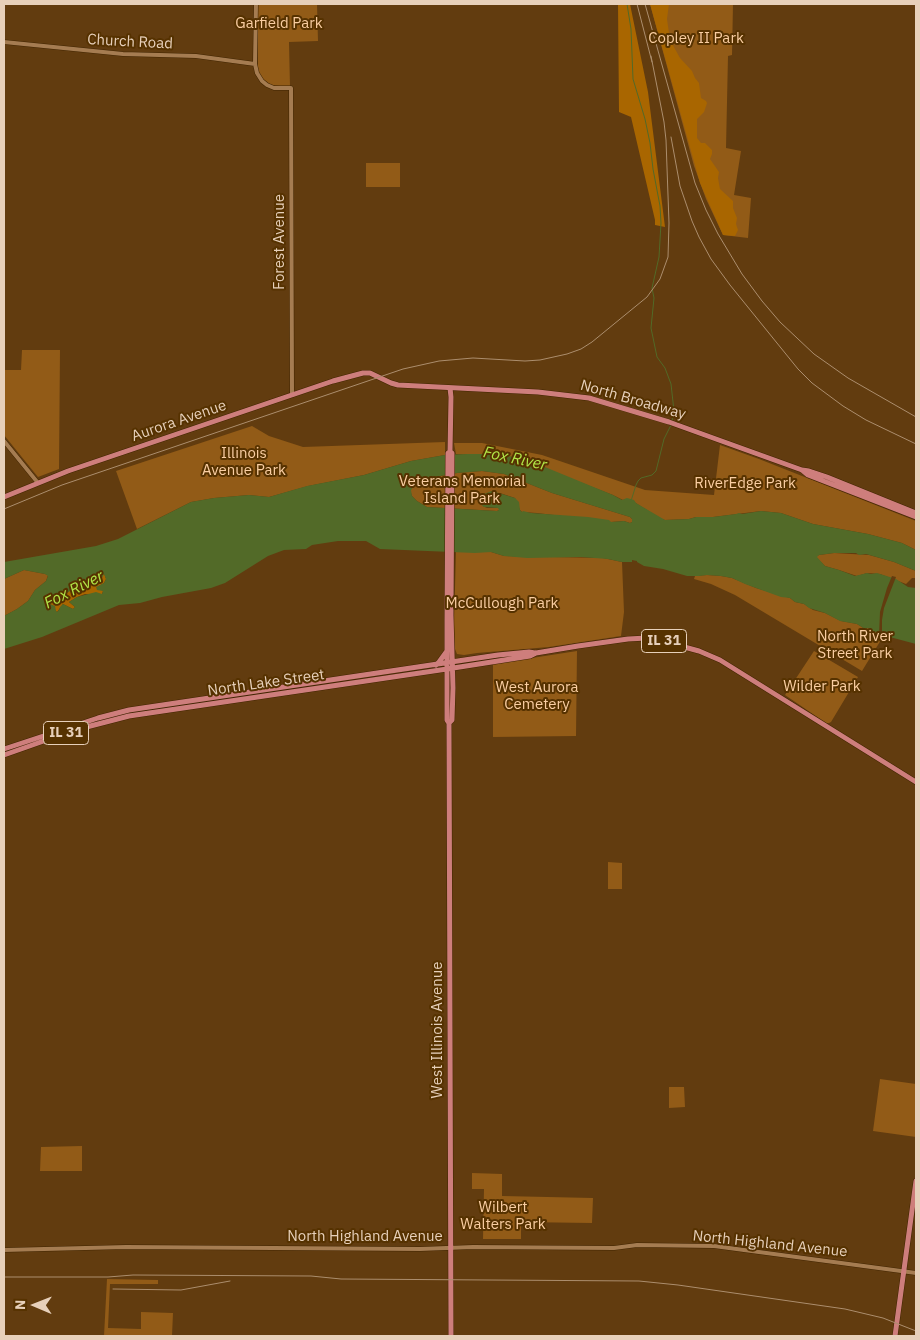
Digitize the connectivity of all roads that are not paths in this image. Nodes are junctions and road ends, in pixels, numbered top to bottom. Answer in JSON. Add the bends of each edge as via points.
{"nodes":[{"id":1,"x":256,"y":4,"type":"edge"},
{"id":2,"x":4,"y":42,"type":"edge"},
{"id":3,"x":255,"y":64,"type":"junction"},
{"id":4,"x":363,"y":372,"type":"joint"},
{"id":5,"x":450,"y":388,"type":"junction"},
{"id":6,"x":292,"y":395,"type":"junction"},
{"id":7,"x":4,"y":441,"type":"edge"},
{"id":8,"x":802,"y":470,"type":"junction"},
{"id":9,"x":38,"y":483,"type":"junction"},
{"id":10,"x":4,"y":497,"type":"edge"},
{"id":11,"x":916,"y":512,"type":"edge"},
{"id":12,"x":916,"y":517,"type":"edge"},
{"id":13,"x":450,"y":555,"type":"junction"},
{"id":14,"x":447,"y":650,"type":"junction"},
{"id":15,"x":436,"y":665,"type":"junction"},
{"id":16,"x":450,"y":666,"type":"junction"},
{"id":17,"x":4,"y":749,"type":"edge"},
{"id":18,"x":4,"y":755,"type":"edge"},
{"id":19,"x":916,"y":782,"type":"edge"},
{"id":20,"x":916,"y":1181,"type":"edge"},
{"id":21,"x":451,"y":1248,"type":"junction"},
{"id":22,"x":4,"y":1250,"type":"edge"},
{"id":23,"x":904,"y":1272,"type":"junction"},
{"id":24,"x":916,"y":1273,"type":"edge"},
{"id":25,"x":451,"y":1336,"type":"edge"},
{"id":26,"x":896,"y":1336,"type":"edge"}],
"edges":[{"from":1,"to":3,"type":"street"},
{"from":2,"to":3,"type":"street","name":"Church Road","via":[[123,54],[196,56]]},
{"from":3,"to":6,"type":"street","name":"Forest Avenue","via":[[258,76],[267,85],[291,88]]},
{"from":4,"to":5,"type":"main road","name":"North Broadway","via":[[395,384]]},
{"from":4,"to":6,"type":"main road","name":"Aurora Avenue"},
{"from":5,"to":8,"type":"main road","name":"North Broadway","via":[[589,398],[672,423]]},
{"from":5,"to":13,"type":"main road","name":"West Illinois Avenue"},
{"from":6,"to":9,"type":"main road","name":"Aurora Avenue"},
{"from":7,"to":9,"type":"street"},
{"from":8,"to":11,"type":"main road","name":"North Broadway"},
{"from":8,"to":12,"type":"main road","name":"North Broadway"},
{"from":9,"to":10,"type":"main road","name":"Aurora Avenue"},
{"from":13,"to":14,"type":"main road","name":"West Illinois Avenue"},
{"from":13,"to":16,"type":"main road","name":"West Illinois Avenue"},
{"from":14,"to":15,"type":"main road"},
{"from":14,"to":16,"type":"main road","name":"West Illinois Avenue"},
{"from":15,"to":16,"type":"main road","name":"North Lake Street"},
{"from":15,"to":17,"type":"main road","name":"North Lake Street","via":[[111,714]]},
{"from":16,"to":18,"type":"main road","name":"North Lake Street","number":"IL 31","via":[[129,716],[75,730]]},
{"from":16,"to":19,"type":"main road","name":"North Lake Street","number":"IL 31","via":[[514,653],[536,653],[641,638],[662,641],[700,651],[724,663]]},
{"from":16,"to":21,"type":"main road","name":"West Illinois Avenue","via":[[447,720]]},
{"from":20,"to":23,"type":"main road"},
{"from":21,"to":22,"type":"street","name":"North Highland Avenue"},
{"from":21,"to":23,"type":"street","name":"North Highland Avenue","via":[[714,1246]]},
{"from":21,"to":25,"type":"main road","name":"West Illinois Avenue"},
{"from":23,"to":24,"type":"street","name":"North Highland Avenue"},
{"from":23,"to":26,"type":"main road"}]}
